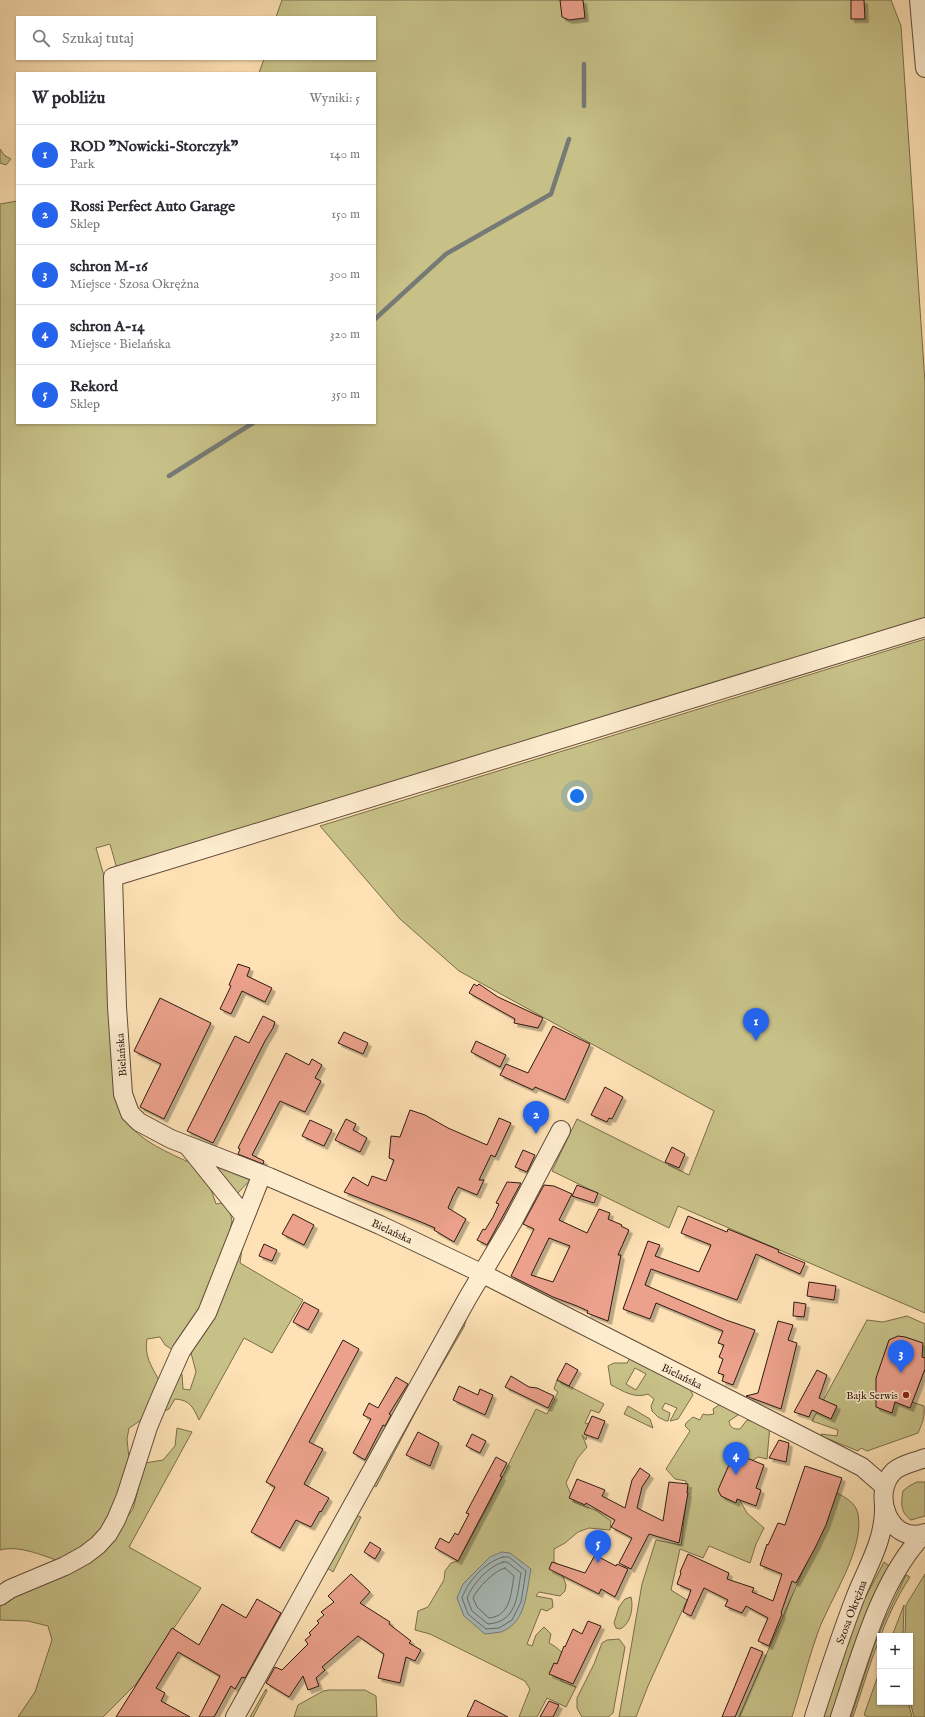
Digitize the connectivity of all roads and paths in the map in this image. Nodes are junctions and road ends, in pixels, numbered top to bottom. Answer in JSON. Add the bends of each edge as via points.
{"nodes":[{"id":1,"x":919,"y":0,"type":"edge"},
{"id":2,"x":925,"y":68,"type":"edge"},
{"id":3,"x":925,"y":627,"type":"edge"},
{"id":4,"x":561,"y":1130,"type":"dead end"},
{"id":5,"x":187,"y":1145,"type":"junction"},
{"id":6,"x":262,"y":1174,"type":"junction"},
{"id":7,"x":245,"y":1216,"type":"junction"},
{"id":8,"x":483,"y":1274,"type":"junction"},
{"id":9,"x":923,"y":1459,"type":"edge"},
{"id":10,"x":862,"y":1467,"type":"junction"},
{"id":11,"x":894,"y":1470,"type":"junction"},
{"id":12,"x":884,"y":1487,"type":"junction"},
{"id":13,"x":884,"y":1506,"type":"junction"},
{"id":14,"x":924,"y":1534,"type":"edge"},
{"id":15,"x":0,"y":1596,"type":"edge"},
{"id":16,"x":235,"y":1717,"type":"edge"},
{"id":17,"x":814,"y":1717,"type":"edge"},
{"id":18,"x":840,"y":1717,"type":"edge"}],
"edges":[{"from":1,"to":2,"type":"street"},
{"from":3,"to":5,"type":"street","name":"Bielańska","via":[[113,877],[123,1094],[130,1113],[145,1127]]},
{"from":4,"to":8,"type":"street"},
{"from":5,"to":6,"type":"street","name":"Bielańska"},
{"from":5,"to":7,"type":"street"},
{"from":6,"to":7,"type":"street"},
{"from":6,"to":8,"type":"street","name":"Bielańska","via":[[372,1221]]},
{"from":7,"to":15,"type":"street","via":[[207,1313],[181,1351],[160,1396],[120,1513],[108,1534],[85,1555]]},
{"from":8,"to":10,"type":"street","name":"Bielańska"},
{"from":8,"to":16,"type":"street"},
{"from":9,"to":11,"type":"street"},
{"from":10,"to":11,"type":"street","name":"Bielańska"},
{"from":10,"to":12,"type":"street","name":"Bielańska"},
{"from":11,"to":12,"type":"street"},
{"from":12,"to":13,"type":"street","name":"Szosa Okrężna"},
{"from":13,"to":14,"type":"street","via":[[894,1526],[910,1535]]},
{"from":13,"to":17,"type":"street","name":"Szosa Okrężna","via":[[880,1540],[853,1605]]},
{"from":14,"to":18,"type":"street","via":[[901,1563],[882,1601],[869,1631]]}]}
